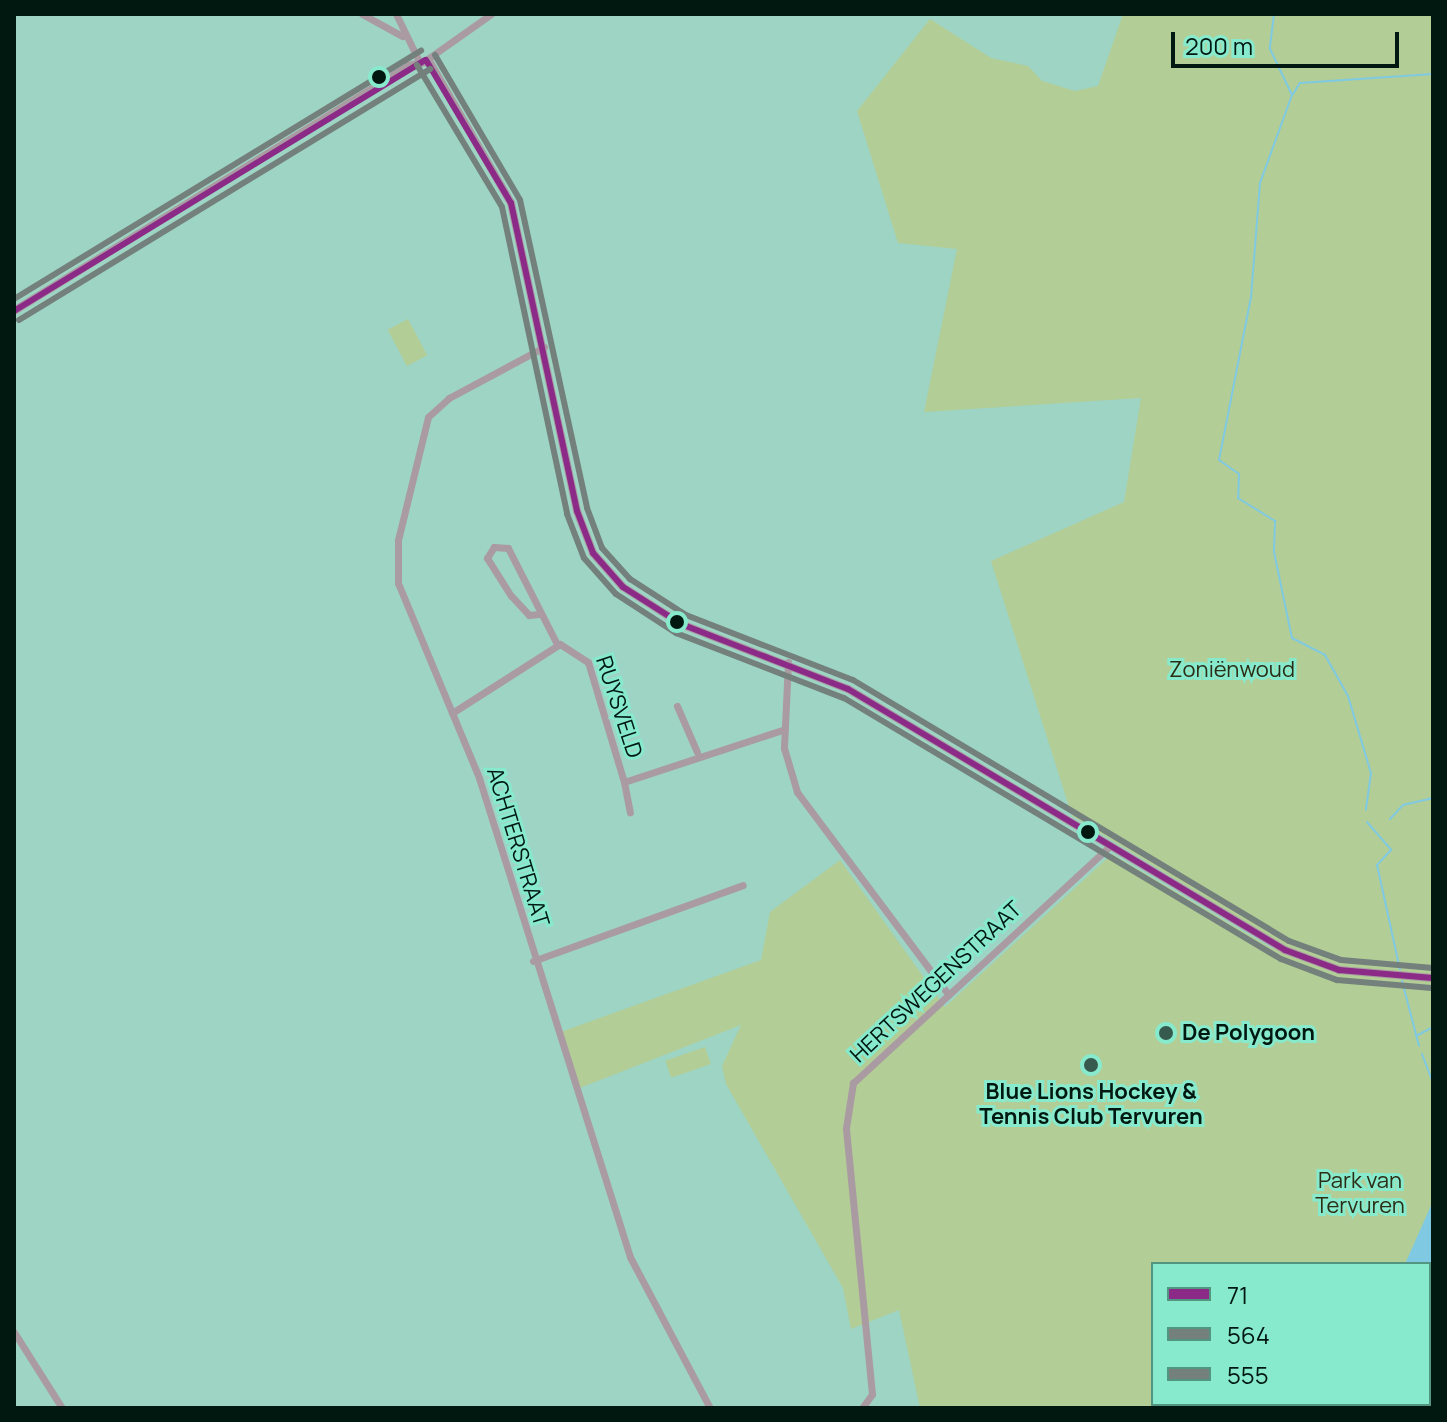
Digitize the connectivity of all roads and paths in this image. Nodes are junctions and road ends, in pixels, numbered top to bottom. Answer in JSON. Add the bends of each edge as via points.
{"nodes":[{"id":1,"x":362,"y":14,"type":"edge"},
{"id":2,"x":396,"y":14,"type":"edge"},
{"id":3,"x":491,"y":14,"type":"edge"},
{"id":4,"x":403,"y":36,"type":"junction"},
{"id":5,"x":422,"y":61,"type":"junction"},
{"id":6,"x":14,"y":311,"type":"edge"},
{"id":7,"x":544,"y":347,"type":"junction"},
{"id":8,"x":539,"y":614,"type":"junction"},
{"id":9,"x":557,"y":644,"type":"junction"},
{"id":10,"x":788,"y":662,"type":"junction"},
{"id":11,"x":677,"y":706,"type":"dead end"},
{"id":12,"x":452,"y":713,"type":"junction"},
{"id":13,"x":785,"y":729,"type":"junction"},
{"id":14,"x":697,"y":752,"type":"junction"},
{"id":15,"x":624,"y":782,"type":"junction"},
{"id":16,"x":630,"y":812,"type":"dead end"},
{"id":17,"x":1110,"y":846,"type":"junction"},
{"id":18,"x":743,"y":885,"type":"dead end"},
{"id":19,"x":533,"y":961,"type":"junction"},
{"id":20,"x":1433,"y":978,"type":"edge"},
{"id":21,"x":948,"y":994,"type":"junction"},
{"id":22,"x":14,"y":1332,"type":"edge"},
{"id":23,"x":62,"y":1408,"type":"edge"},
{"id":24,"x":710,"y":1408,"type":"edge"},
{"id":25,"x":862,"y":1408,"type":"edge"}],
"edges":[{"from":1,"to":4,"type":"street"},
{"from":2,"to":4,"type":"street"},
{"from":3,"to":5,"type":"street"},
{"from":4,"to":5,"type":"street"},
{"from":5,"to":6,"type":"street"},
{"from":5,"to":7,"type":"street","via":[[511,203]]},
{"from":7,"to":10,"type":"street","via":[[577,511],[607,572],[681,624]]},
{"from":7,"to":12,"type":"street","name":"ACHTERSTRAAT","via":[[449,398],[423,431],[398,540],[398,583]]},
{"from":8,"to":8,"type":"street","via":[[508,548],[494,547],[487,558],[511,596],[529,615]]},
{"from":8,"to":9,"type":"street"},
{"from":9,"to":12,"type":"street"},
{"from":9,"to":15,"type":"street","name":"RUYSVELD","via":[[578,649],[588,662]]},
{"from":10,"to":13,"type":"street"},
{"from":10,"to":17,"type":"street","via":[[848,689]]},
{"from":11,"to":14,"type":"street","via":[[689,749]]},
{"from":12,"to":19,"type":"street","name":"ACHTERSTRAAT","via":[[479,778]]},
{"from":13,"to":14,"type":"street","name":"RUYSVELD"},
{"from":13,"to":21,"type":"street","via":[[797,792]]},
{"from":14,"to":15,"type":"street","name":"RUYSVELD","via":[[694,762]]},
{"from":15,"to":16,"type":"street","name":"RUYSVELD"},
{"from":17,"to":20,"type":"street","via":[[1326,967]]},
{"from":17,"to":21,"type":"street","name":"HERTSWEGENSTRAAT"},
{"from":18,"to":19,"type":"street"},
{"from":19,"to":24,"type":"street","name":"ACHTERSTRAAT","via":[[630,1257]]},
{"from":21,"to":25,"type":"street","name":"HERTSWEGENSTRAAT","via":[[853,1083],[847,1105],[872,1394]]},
{"from":22,"to":23,"type":"street"}]}
